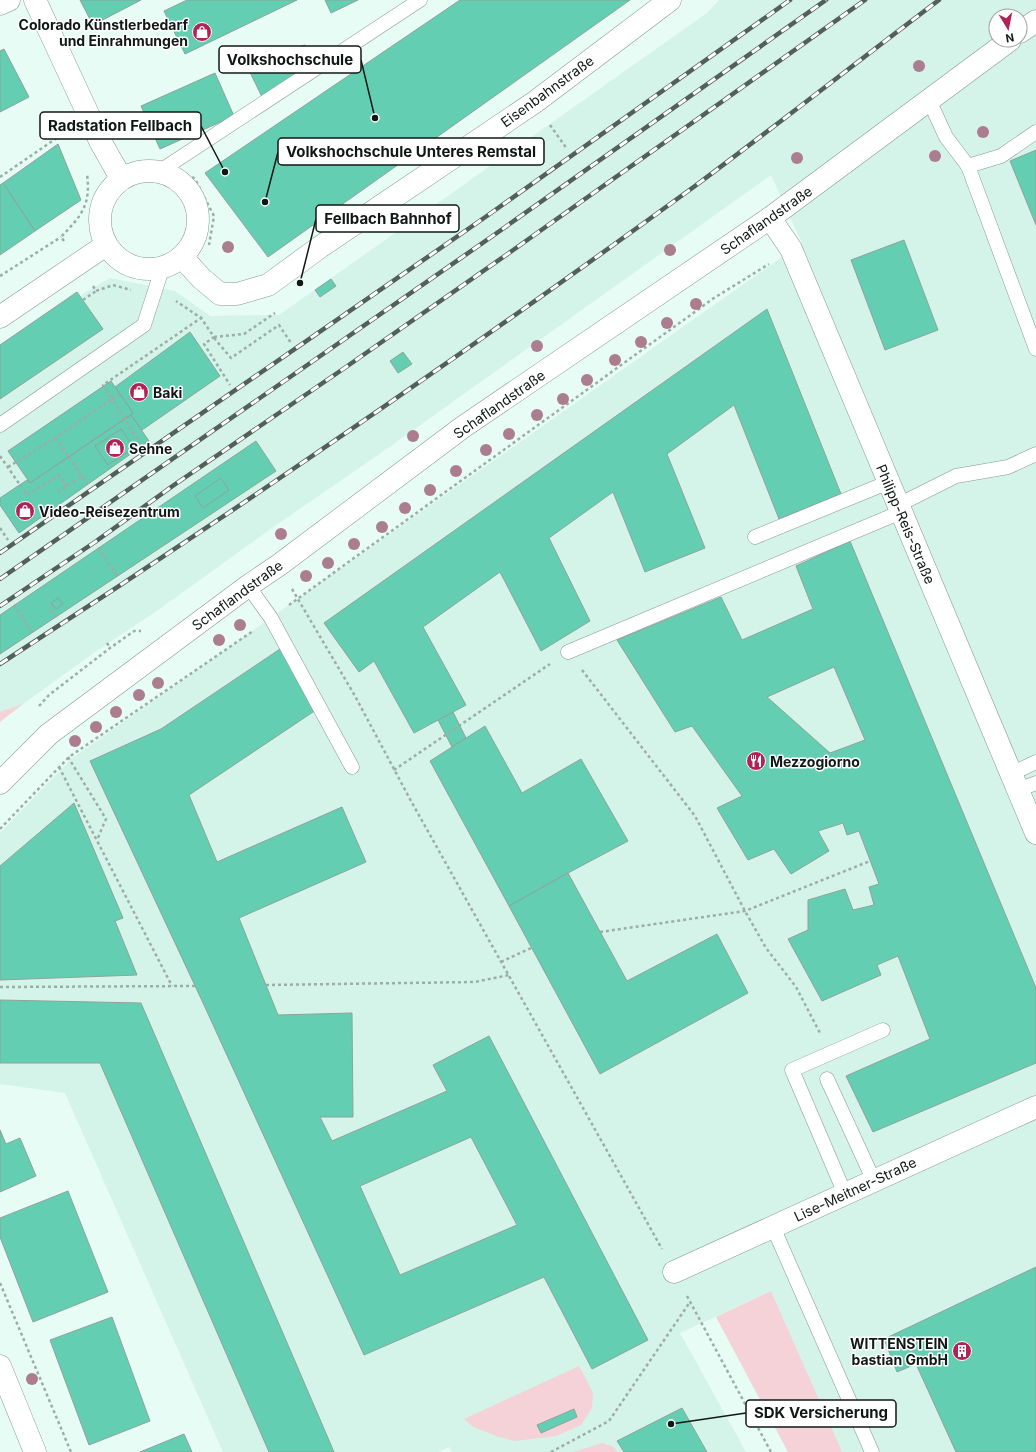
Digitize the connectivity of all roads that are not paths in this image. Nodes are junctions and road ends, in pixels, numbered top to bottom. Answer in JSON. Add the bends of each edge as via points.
{"nodes":[{"id":1,"x":9,"y":0,"type":"edge"},
{"id":2,"x":35,"y":0,"type":"edge"},
{"id":3,"x":420,"y":0,"type":"edge"},
{"id":4,"x":670,"y":0,"type":"edge"},
{"id":5,"x":0,"y":4,"type":"edge"},
{"id":6,"x":999,"y":48,"type":"edge"},
{"id":7,"x":929,"y":100,"type":"junction"},
{"id":8,"x":1036,"y":132,"type":"edge"},
{"id":9,"x":968,"y":166,"type":"junction"},
{"id":10,"x":166,"y":167,"type":"junction"},
{"id":11,"x":121,"y":178,"type":"junction"},
{"id":12,"x":770,"y":218,"type":"junction"},
{"id":13,"x":106,"y":245,"type":"junction"},
{"id":14,"x":182,"y":257,"type":"junction"},
{"id":15,"x":162,"y":269,"type":"junction"},
{"id":16,"x":0,"y":317,"type":"edge"},
{"id":17,"x":1036,"y":349,"type":"edge"},
{"id":18,"x":0,"y":425,"type":"edge"},
{"id":19,"x":1036,"y":454,"type":"edge"},
{"id":20,"x":889,"y":482,"type":"junction"},
{"id":21,"x":900,"y":508,"type":"junction"},
{"id":22,"x":756,"y":537,"type":"dead end"},
{"id":23,"x":248,"y":586,"type":"junction"},
{"id":24,"x":568,"y":652,"type":"road end"},
{"id":25,"x":1036,"y":762,"type":"edge"},
{"id":26,"x":352,"y":767,"type":"dead end"},
{"id":27,"x":1022,"y":782,"type":"edge"},
{"id":28,"x":0,"y":783,"type":"edge"},
{"id":29,"x":1036,"y":833,"type":"edge"},
{"id":30,"x":883,"y":1030,"type":"dead end"},
{"id":31,"x":827,"y":1079,"type":"dead end"},
{"id":32,"x":1036,"y":1107,"type":"edge"},
{"id":33,"x":874,"y":1180,"type":"junction"},
{"id":34,"x":845,"y":1194,"type":"junction"},
{"id":35,"x":773,"y":1227,"type":"junction"},
{"id":36,"x":674,"y":1272,"type":"road end"},
{"id":37,"x":0,"y":1366,"type":"edge"},
{"id":38,"x":35,"y":1452,"type":"edge"},
{"id":39,"x":872,"y":1452,"type":"edge"}],
"edges":[{"from":1,"to":5,"type":"street"},
{"from":2,"to":11,"type":"street","via":[[100,141]]},
{"from":3,"to":10,"type":"lane"},
{"from":4,"to":14,"type":"street","name":"Eisenbahnstraße","via":[[534,102],[268,285],[238,294],[220,294]]},
{"from":6,"to":7,"type":"street","name":"Schaflandstraße"},
{"from":7,"to":9,"type":"lane","via":[[946,137]]},
{"from":7,"to":12,"type":"street","name":"Schaflandstraße"},
{"from":8,"to":9,"type":"lane","via":[[1001,156]]},
{"from":9,"to":17,"type":"lane"},
{"from":10,"to":11,"type":"street","via":[[145,170]]},
{"from":10,"to":14,"type":"street","via":[[188,189],[196,203],[199,219],[196,235],[189,250]]},
{"from":11,"to":13,"type":"street","via":[[106,194],[100,210],[100,227]]},
{"from":12,"to":20,"type":"street","name":"Philipp-Reis-Straße","via":[[791,250]]},
{"from":12,"to":23,"type":"street","name":"Schaflandstraße","via":[[463,427]]},
{"from":13,"to":15,"type":"street","via":[[115,257],[129,266],[145,270]]},
{"from":13,"to":16,"type":"street"},
{"from":14,"to":15,"type":"street"},
{"from":15,"to":18,"type":"lane","via":[[144,325]]},
{"from":19,"to":21,"type":"lane","via":[[1008,466],[956,476]]},
{"from":20,"to":21,"type":"street","name":"Philipp-Reis-Straße"},
{"from":20,"to":22,"type":"lane"},
{"from":21,"to":24,"type":"lane"},
{"from":21,"to":27,"type":"street","name":"Philipp-Reis-Straße"},
{"from":23,"to":26,"type":"lane","via":[[271,618]]},
{"from":23,"to":28,"type":"street","name":"Schaflandstraße","via":[[49,734]]},
{"from":25,"to":27,"type":"lane"},
{"from":27,"to":29,"type":"street","name":"Philipp-Reis-Straße"},
{"from":30,"to":34,"type":"lane","via":[[792,1070]]},
{"from":31,"to":33,"type":"lane"},
{"from":32,"to":33,"type":"street","name":"Lise-Meitner-Straße"},
{"from":33,"to":34,"type":"street","name":"Lise-Meitner-Straße"},
{"from":34,"to":35,"type":"street","name":"Lise-Meitner-Straße"},
{"from":35,"to":36,"type":"street","name":"Lise-Meitner-Straße"},
{"from":35,"to":39,"type":"lane"},
{"from":37,"to":38,"type":"street"}]}
